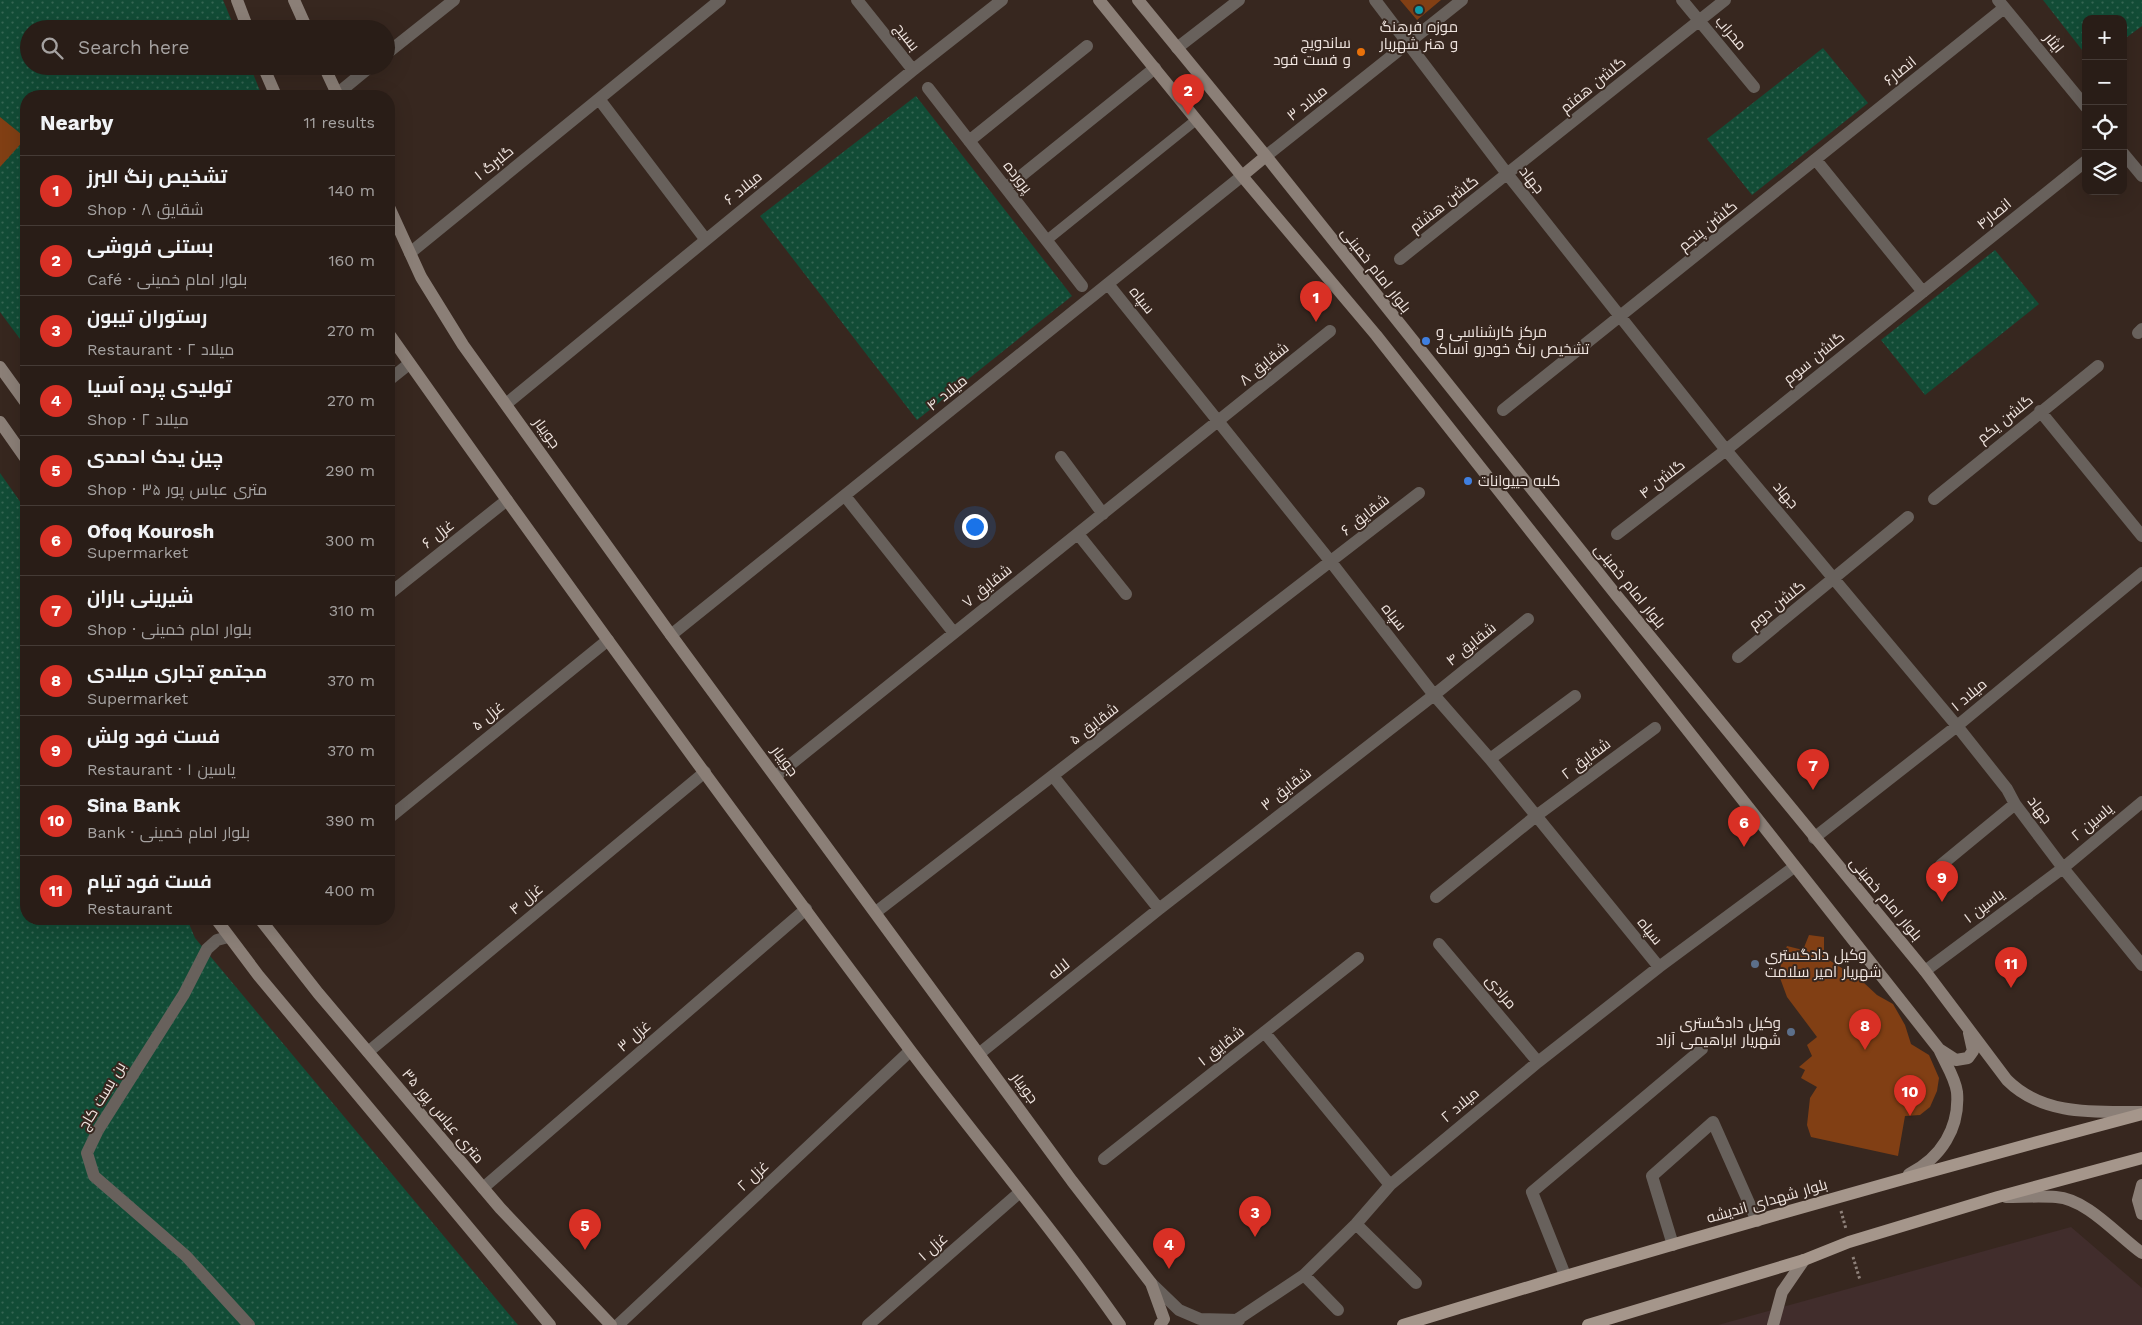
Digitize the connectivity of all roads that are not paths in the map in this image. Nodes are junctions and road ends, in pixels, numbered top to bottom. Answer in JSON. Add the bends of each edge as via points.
{"nodes":[{"id":1,"x":237,"y":0,"type":"edge"},
{"id":2,"x":294,"y":0,"type":"edge"},
{"id":3,"x":454,"y":0,"type":"edge"},
{"id":4,"x":720,"y":0,"type":"edge"},
{"id":5,"x":857,"y":0,"type":"edge"},
{"id":6,"x":1002,"y":0,"type":"edge"},
{"id":7,"x":1099,"y":0,"type":"edge"},
{"id":8,"x":1138,"y":0,"type":"edge"},
{"id":9,"x":1239,"y":0,"type":"edge"},
{"id":10,"x":1375,"y":0,"type":"edge"},
{"id":11,"x":1462,"y":0,"type":"edge"},
{"id":12,"x":1682,"y":0,"type":"edge"},
{"id":13,"x":1725,"y":0,"type":"edge"},
{"id":14,"x":2001,"y":4,"type":"edge"},
{"id":15,"x":245,"y":20,"type":"edge"},
{"id":16,"x":303,"y":20,"type":"edge"},
{"id":17,"x":1699,"y":21,"type":"junction"},
{"id":18,"x":1409,"y":42,"type":"junction"},
{"id":19,"x":1087,"y":46,"type":"dead end"},
{"id":20,"x":395,"y":47,"type":"edge"},
{"id":21,"x":1177,"y":48,"type":"junction"},
{"id":22,"x":1154,"y":68,"type":"junction"},
{"id":23,"x":913,"y":70,"type":"junction"},
{"id":24,"x":268,"y":75,"type":"edge"},
{"id":25,"x":328,"y":75,"type":"edge"},
{"id":26,"x":361,"y":75,"type":"edge"},
{"id":27,"x":1754,"y":87,"type":"dead end"},
{"id":28,"x":928,"y":88,"type":"dead end"},
{"id":29,"x":274,"y":90,"type":"edge"},
{"id":30,"x":336,"y":90,"type":"edge"},
{"id":31,"x":344,"y":90,"type":"edge"},
{"id":32,"x":599,"y":99,"type":"junction"},
{"id":33,"x":2084,"y":105,"type":"edge"},
{"id":34,"x":1196,"y":120,"type":"junction"},
{"id":35,"x":969,"y":141,"type":"junction"},
{"id":36,"x":1266,"y":156,"type":"junction"},
{"id":37,"x":2127,"y":158,"type":"edge"},
{"id":38,"x":1816,"y":160,"type":"junction"},
{"id":39,"x":2082,"y":164,"type":"edge"},
{"id":40,"x":1508,"y":175,"type":"junction"},
{"id":41,"x":1242,"y":176,"type":"junction"},
{"id":42,"x":2142,"y":176,"type":"edge"},
{"id":43,"x":1006,"y":188,"type":"junction"},
{"id":44,"x":395,"y":220,"type":"edge"},
{"id":45,"x":706,"y":240,"type":"junction"},
{"id":46,"x":1046,"y":240,"type":"junction"},
{"id":47,"x":410,"y":253,"type":"junction"},
{"id":48,"x":1400,"y":259,"type":"dead end"},
{"id":49,"x":1108,"y":284,"type":"junction"},
{"id":50,"x":1082,"y":286,"type":"dead end"},
{"id":51,"x":1923,"y":292,"type":"junction"},
{"id":52,"x":1621,"y":317,"type":"junction"},
{"id":53,"x":1330,"y":331,"type":"dead end"},
{"id":54,"x":395,"y":343,"type":"edge"},
{"id":55,"x":409,"y":364,"type":"junction"},
{"id":56,"x":2098,"y":366,"type":"dead end"},
{"id":57,"x":0,"y":367,"type":"edge"},
{"id":58,"x":395,"y":375,"type":"edge"},
{"id":59,"x":20,"y":395,"type":"edge"},
{"id":60,"x":506,"y":404,"type":"junction"},
{"id":61,"x":1503,"y":410,"type":"dead end"},
{"id":62,"x":2040,"y":411,"type":"junction"},
{"id":63,"x":0,"y":422,"type":"edge"},
{"id":64,"x":1218,"y":422,"type":"junction"},
{"id":65,"x":20,"y":450,"type":"edge"},
{"id":66,"x":1726,"y":450,"type":"junction"},
{"id":67,"x":1061,"y":458,"type":"dead end"},
{"id":68,"x":1419,"y":493,"type":"dead end"},
{"id":69,"x":845,"y":496,"type":"junction"},
{"id":70,"x":1934,"y":499,"type":"dead end"},
{"id":71,"x":507,"y":500,"type":"junction"},
{"id":72,"x":1103,"y":514,"type":"junction"},
{"id":73,"x":1908,"y":518,"type":"dead end"},
{"id":74,"x":1078,"y":534,"type":"junction"},
{"id":75,"x":1617,"y":534,"type":"dead end"},
{"id":76,"x":2142,"y":536,"type":"edge"},
{"id":77,"x":1331,"y":562,"type":"junction"},
{"id":78,"x":2142,"y":573,"type":"edge"},
{"id":79,"x":1835,"y":579,"type":"junction"},
{"id":80,"x":395,"y":589,"type":"edge"},
{"id":81,"x":1126,"y":594,"type":"dead end"},
{"id":82,"x":1528,"y":619,"type":"dead end"},
{"id":83,"x":954,"y":633,"type":"junction"},
{"id":84,"x":671,"y":635,"type":"junction"},
{"id":85,"x":608,"y":640,"type":"junction"},
{"id":86,"x":1738,"y":657,"type":"dead end"},
{"id":87,"x":1434,"y":695,"type":"junction"},
{"id":88,"x":1575,"y":696,"type":"dead end"},
{"id":89,"x":1957,"y":726,"type":"junction"},
{"id":90,"x":1655,"y":728,"type":"dead end"},
{"id":91,"x":1490,"y":759,"type":"junction"},
{"id":92,"x":705,"y":772,"type":"junction"},
{"id":93,"x":776,"y":776,"type":"junction"},
{"id":94,"x":1053,"y":776,"type":"junction"},
{"id":95,"x":2142,"y":802,"type":"edge"},
{"id":96,"x":2015,"y":804,"type":"junction"},
{"id":97,"x":395,"y":813,"type":"edge"},
{"id":98,"x":1536,"y":816,"type":"junction"},
{"id":99,"x":1814,"y":838,"type":"junction"},
{"id":100,"x":1941,"y":865,"type":"dead end"},
{"id":101,"x":1794,"y":867,"type":"junction"},
{"id":102,"x":2064,"y":868,"type":"junction"},
{"id":103,"x":1436,"y":896,"type":"dead end"},
{"id":104,"x":806,"y":909,"type":"junction"},
{"id":105,"x":1158,"y":909,"type":"junction"},
{"id":106,"x":876,"y":912,"type":"junction"},
{"id":107,"x":220,"y":925,"type":"edge"},
{"id":108,"x":266,"y":925,"type":"edge"},
{"id":109,"x":228,"y":937,"type":"junction"},
{"id":110,"x":1439,"y":944,"type":"dead end"},
{"id":111,"x":1358,"y":958,"type":"dead end"},
{"id":112,"x":2142,"y":964,"type":"edge"},
{"id":113,"x":1658,"y":967,"type":"junction"},
{"id":114,"x":1925,"y":971,"type":"junction"},
{"id":115,"x":1967,"y":1026,"type":"junction"},
{"id":116,"x":1265,"y":1033,"type":"junction"},
{"id":117,"x":1939,"y":1049,"type":"junction"},
{"id":118,"x":1702,"y":1050,"type":"dead end"},
{"id":119,"x":910,"y":1051,"type":"junction"},
{"id":120,"x":368,"y":1052,"type":"junction"},
{"id":121,"x":980,"y":1053,"type":"junction"},
{"id":122,"x":1538,"y":1062,"type":"junction"},
{"id":123,"x":2142,"y":1113,"type":"edge"},
{"id":124,"x":2142,"y":1158,"type":"edge"},
{"id":125,"x":1104,"y":1159,"type":"dead end"},
{"id":126,"x":1898,"y":1180,"type":"junction"},
{"id":127,"x":1390,"y":1185,"type":"junction"},
{"id":128,"x":2142,"y":1186,"type":"edge"},
{"id":129,"x":483,"y":1188,"type":"junction"},
{"id":130,"x":1019,"y":1193,"type":"junction"},
{"id":131,"x":1998,"y":1197,"type":"junction"},
{"id":132,"x":2142,"y":1214,"type":"edge"},
{"id":133,"x":1757,"y":1221,"type":"junction"},
{"id":134,"x":1356,"y":1224,"type":"junction"},
{"id":135,"x":1673,"y":1245,"type":"junction"},
{"id":136,"x":2142,"y":1253,"type":"edge"},
{"id":137,"x":1804,"y":1260,"type":"junction"},
{"id":138,"x":1304,"y":1275,"type":"junction"},
{"id":139,"x":1565,"y":1275,"type":"junction"},
{"id":140,"x":1151,"y":1283,"type":"junction"},
{"id":141,"x":1416,"y":1283,"type":"dead end"},
{"id":142,"x":1338,"y":1310,"type":"dead end"},
{"id":143,"x":1234,"y":1322,"type":"edge"},
{"id":144,"x":1598,"y":1324,"type":"edge"},
{"id":145,"x":249,"y":1325,"type":"edge"},
{"id":146,"x":550,"y":1325,"type":"edge"},
{"id":147,"x":611,"y":1325,"type":"edge"},
{"id":148,"x":618,"y":1325,"type":"edge"},
{"id":149,"x":868,"y":1325,"type":"edge"},
{"id":150,"x":1120,"y":1325,"type":"edge"},
{"id":151,"x":1160,"y":1325,"type":"edge"},
{"id":152,"x":1403,"y":1325,"type":"edge"},
{"id":153,"x":1773,"y":1325,"type":"edge"}],
"edges":[{"from":1,"to":15,"type":"street"},
{"from":2,"to":16,"type":"street"},
{"from":3,"to":20,"type":"street"},
{"from":4,"to":32,"type":"street","name":"گلبرگ ۱"},
{"from":5,"to":23,"type":"street","name":"بسیج"},
{"from":6,"to":23,"type":"street","name":"میلاد ۶"},
{"from":7,"to":22,"type":"street"},
{"from":8,"to":21,"type":"street","name":"بلوار امام خمینی"},
{"from":9,"to":21,"type":"street"},
{"from":10,"to":18,"type":"street","name":"جهاد"},
{"from":11,"to":18,"type":"street","name":"میلاد ۳"},
{"from":12,"to":17,"type":"street","name":"محراب"},
{"from":13,"to":17,"type":"street","name":"گلشن هفتم"},
{"from":14,"to":33,"type":"street","name":"ایثار"},
{"from":14,"to":38,"type":"street","name":"انصار۶"},
{"from":17,"to":27,"type":"street","name":"محراب"},
{"from":17,"to":40,"type":"street","name":"گلشن هفتم"},
{"from":18,"to":36,"type":"street","name":"میلاد ۳"},
{"from":18,"to":40,"type":"street","name":"جهاد"},
{"from":19,"to":35,"type":"street"},
{"from":21,"to":36,"type":"street","name":"بلوار امام خمینی"},
{"from":22,"to":34,"type":"street"},
{"from":22,"to":43,"type":"street"},
{"from":23,"to":45,"type":"street","name":"میلاد ۶"},
{"from":24,"to":29,"type":"street"},
{"from":25,"to":30,"type":"street"},
{"from":26,"to":31,"type":"street"},
{"from":28,"to":35,"type":"street","name":"پرورده"},
{"from":32,"to":45,"type":"street"},
{"from":32,"to":47,"type":"street","name":"گلبرگ ۱"},
{"from":34,"to":41,"type":"street"},
{"from":34,"to":46,"type":"lane"},
{"from":35,"to":43,"type":"street","name":"پرورده"},
{"from":36,"to":41,"type":"street"},
{"from":36,"to":99,"type":"street","name":"بلوار امام خمینی"},
{"from":37,"to":42,"type":"street"},
{"from":38,"to":51,"type":"street"},
{"from":38,"to":52,"type":"street","name":"گلشن پنجم"},
{"from":39,"to":51,"type":"street","name":"انصار۴"},
{"from":40,"to":48,"type":"street","name":"گلشن هشتم"},
{"from":40,"to":52,"type":"street","name":"جهاد"},
{"from":41,"to":49,"type":"street","name":"میلاد ۴"},
{"from":41,"to":101,"type":"street","via":[[1383,342]]},
{"from":43,"to":46,"type":"street","name":"پرورده"},
{"from":44,"to":47,"type":"street","name":"جویبار"},
{"from":45,"to":60,"type":"street","name":"میلاد ۶"},
{"from":46,"to":50,"type":"street","name":"پرورده"},
{"from":47,"to":60,"type":"street","name":"جویبار","via":[[463,345]]},
{"from":49,"to":64,"type":"street","name":"سپاه"},
{"from":49,"to":69,"type":"street","name":"میلاد ۴"},
{"from":51,"to":66,"type":"street","name":"گلشن سوم"},
{"from":52,"to":61,"type":"street","name":"گلشن پنجم"},
{"from":52,"to":66,"type":"street","name":"جهاد"},
{"from":53,"to":64,"type":"street","name":"شقایق ۸"},
{"from":54,"to":55,"type":"street"},
{"from":55,"to":58,"type":"street"},
{"from":55,"to":71,"type":"street"},
{"from":56,"to":62,"type":"street","name":"گلشن یکم"},
{"from":57,"to":59,"type":"street"},
{"from":60,"to":84,"type":"street","name":"جویبار"},
{"from":62,"to":70,"type":"street","name":"گلشن یکم"},
{"from":62,"to":76,"type":"street"},
{"from":63,"to":65,"type":"street"},
{"from":64,"to":72,"type":"street","name":"شقایق ۷"},
{"from":64,"to":77,"type":"street","name":"سپاه"},
{"from":66,"to":75,"type":"street","name":"گلشن ۴"},
{"from":66,"to":79,"type":"street","name":"جهاد"},
{"from":67,"to":72,"type":"street"},
{"from":68,"to":77,"type":"street","name":"شقایق ۶"},
{"from":69,"to":83,"type":"street"},
{"from":69,"to":84,"type":"street","name":"میلاد ۴"},
{"from":71,"to":80,"type":"street","name":"غزل ۶"},
{"from":71,"to":85,"type":"street"},
{"from":72,"to":74,"type":"street","name":"شقایق ۷"},
{"from":73,"to":79,"type":"street"},
{"from":74,"to":81,"type":"street"},
{"from":74,"to":83,"type":"street","name":"شقایق ۷"},
{"from":77,"to":87,"type":"street","name":"سپاه"},
{"from":77,"to":94,"type":"street","name":"شقایق ۵"},
{"from":78,"to":89,"type":"street","name":"میلاد ۱"},
{"from":79,"to":86,"type":"street","name":"گلشن دوم"},
{"from":79,"to":89,"type":"street","name":"جهاد"},
{"from":82,"to":87,"type":"street","name":"شقایق ۴"},
{"from":83,"to":93,"type":"street","name":"شقایق ۷"},
{"from":84,"to":93,"type":"street","name":"جویبار"},
{"from":85,"to":92,"type":"street"},
{"from":85,"to":97,"type":"street","name":"غزل ۵"},
{"from":87,"to":91,"type":"street","name":"سپاه"},
{"from":87,"to":105,"type":"street","name":"شقایق ۳"},
{"from":88,"to":91,"type":"street"},
{"from":89,"to":96,"type":"street","name":"جهاد","via":[[2008,789]]},
{"from":89,"to":99,"type":"street","name":"میلاد ۱"},
{"from":90,"to":98,"type":"street","name":"شقایق ۲"},
{"from":91,"to":98,"type":"street","name":"سپاه"},
{"from":92,"to":104,"type":"street"},
{"from":92,"to":120,"type":"street","name":"غزل ۴"},
{"from":93,"to":106,"type":"street","name":"جویبار"},
{"from":94,"to":105,"type":"street"},
{"from":94,"to":106,"type":"street","name":"شقایق ۵"},
{"from":95,"to":102,"type":"street","name":"یاسین ۲"},
{"from":96,"to":100,"type":"street"},
{"from":96,"to":102,"type":"street","name":"جهاد"},
{"from":98,"to":103,"type":"street"},
{"from":98,"to":113,"type":"street","name":"سپاه"},
{"from":99,"to":114,"type":"street","name":"بلوار امام خمینی"},
{"from":101,"to":113,"type":"street","name":"میلاد ۲"},
{"from":101,"to":117,"type":"street"},
{"from":102,"to":112,"type":"street","name":"جهاد"},
{"from":102,"to":114,"type":"street","name":"یاسین ۱"},
{"from":104,"to":119,"type":"street"},
{"from":104,"to":129,"type":"street","name":"غزل ۳"},
{"from":105,"to":121,"type":"street","name":"لاله"},
{"from":106,"to":121,"type":"street","name":"جویبار"},
{"from":107,"to":109,"type":"street"},
{"from":108,"to":120,"type":"street","name":"۳۵ متری عباس پور"},
{"from":109,"to":145,"type":"street","name":"بن بست کاج","via":[[217,940],[208,949],[87,1153],[94,1176],[186,1256]]},
{"from":109,"to":146,"type":"street"},
{"from":110,"to":122,"type":"street","name":"مرادی"},
{"from":111,"to":116,"type":"street","name":"شقایق ۱"},
{"from":113,"to":122,"type":"street","name":"میلاد ۲"},
{"from":114,"to":115,"type":"street","name":"بلوار امام خمینی"},
{"from":115,"to":117,"type":"street","via":[[1973,1045],[1973,1052],[1968,1058],[1956,1060]]},
{"from":115,"to":123,"type":"street","name":"بلوار امام خمینی","via":[[2019,1092],[2061,1109]]},
{"from":116,"to":125,"type":"street","name":"شقایق ۱"},
{"from":116,"to":127,"type":"street"},
{"from":117,"to":126,"type":"street","via":[[1957,1093],[1954,1126],[1940,1151],[1923,1167]]},
{"from":118,"to":139,"type":"street","via":[[1532,1192]]},
{"from":119,"to":130,"type":"street"},
{"from":119,"to":148,"type":"street","name":"غزل ۲"},
{"from":120,"to":129,"type":"street","name":"۳۵ متری عباس پور"},
{"from":121,"to":140,"type":"street","name":"جویبار","via":[[1072,1181]]},
{"from":122,"to":127,"type":"street","name":"میلاد ۲"},
{"from":123,"to":126,"type":"main road","name":"بلوار شهدای اندیشه"},
{"from":124,"to":131,"type":"main road"},
{"from":126,"to":133,"type":"main road","name":"بلوار شهدای اندیشه"},
{"from":127,"to":134,"type":"street","name":"میلاد ۲"},
{"from":128,"to":132,"type":"street","via":[[2138,1200]]},
{"from":129,"to":147,"type":"street","name":"۳۵ متری عباس پور"},
{"from":130,"to":149,"type":"street","name":"غزل ۱"},
{"from":130,"to":150,"type":"street"},
{"from":131,"to":136,"type":"street","via":[[2058,1197],[2078,1203]]},
{"from":131,"to":137,"type":"main road","via":[[1849,1242]]},
{"from":133,"to":135,"type":"main road","name":"بلوار شهدای اندیشه"},
{"from":133,"to":135,"type":"street","via":[[1713,1122],[1652,1176]]},
{"from":134,"to":138,"type":"street","name":"میلاد ۲"},
{"from":134,"to":141,"type":"street"},
{"from":135,"to":139,"type":"main road","name":"بلوار شهدای اندیشه"},
{"from":137,"to":144,"type":"main road"},
{"from":137,"to":153,"type":"street","via":[[1782,1292]]},
{"from":138,"to":142,"type":"street"},
{"from":138,"to":143,"type":"street","name":"میلاد ۲"},
{"from":139,"to":152,"type":"main road","name":"بلوار شهدای اندیشه"},
{"from":140,"to":143,"type":"street","name":"میلاد ۲","via":[[1179,1310],[1200,1319]]},
{"from":140,"to":151,"type":"street","name":"جویبار","via":[[1164,1319]]}]}
